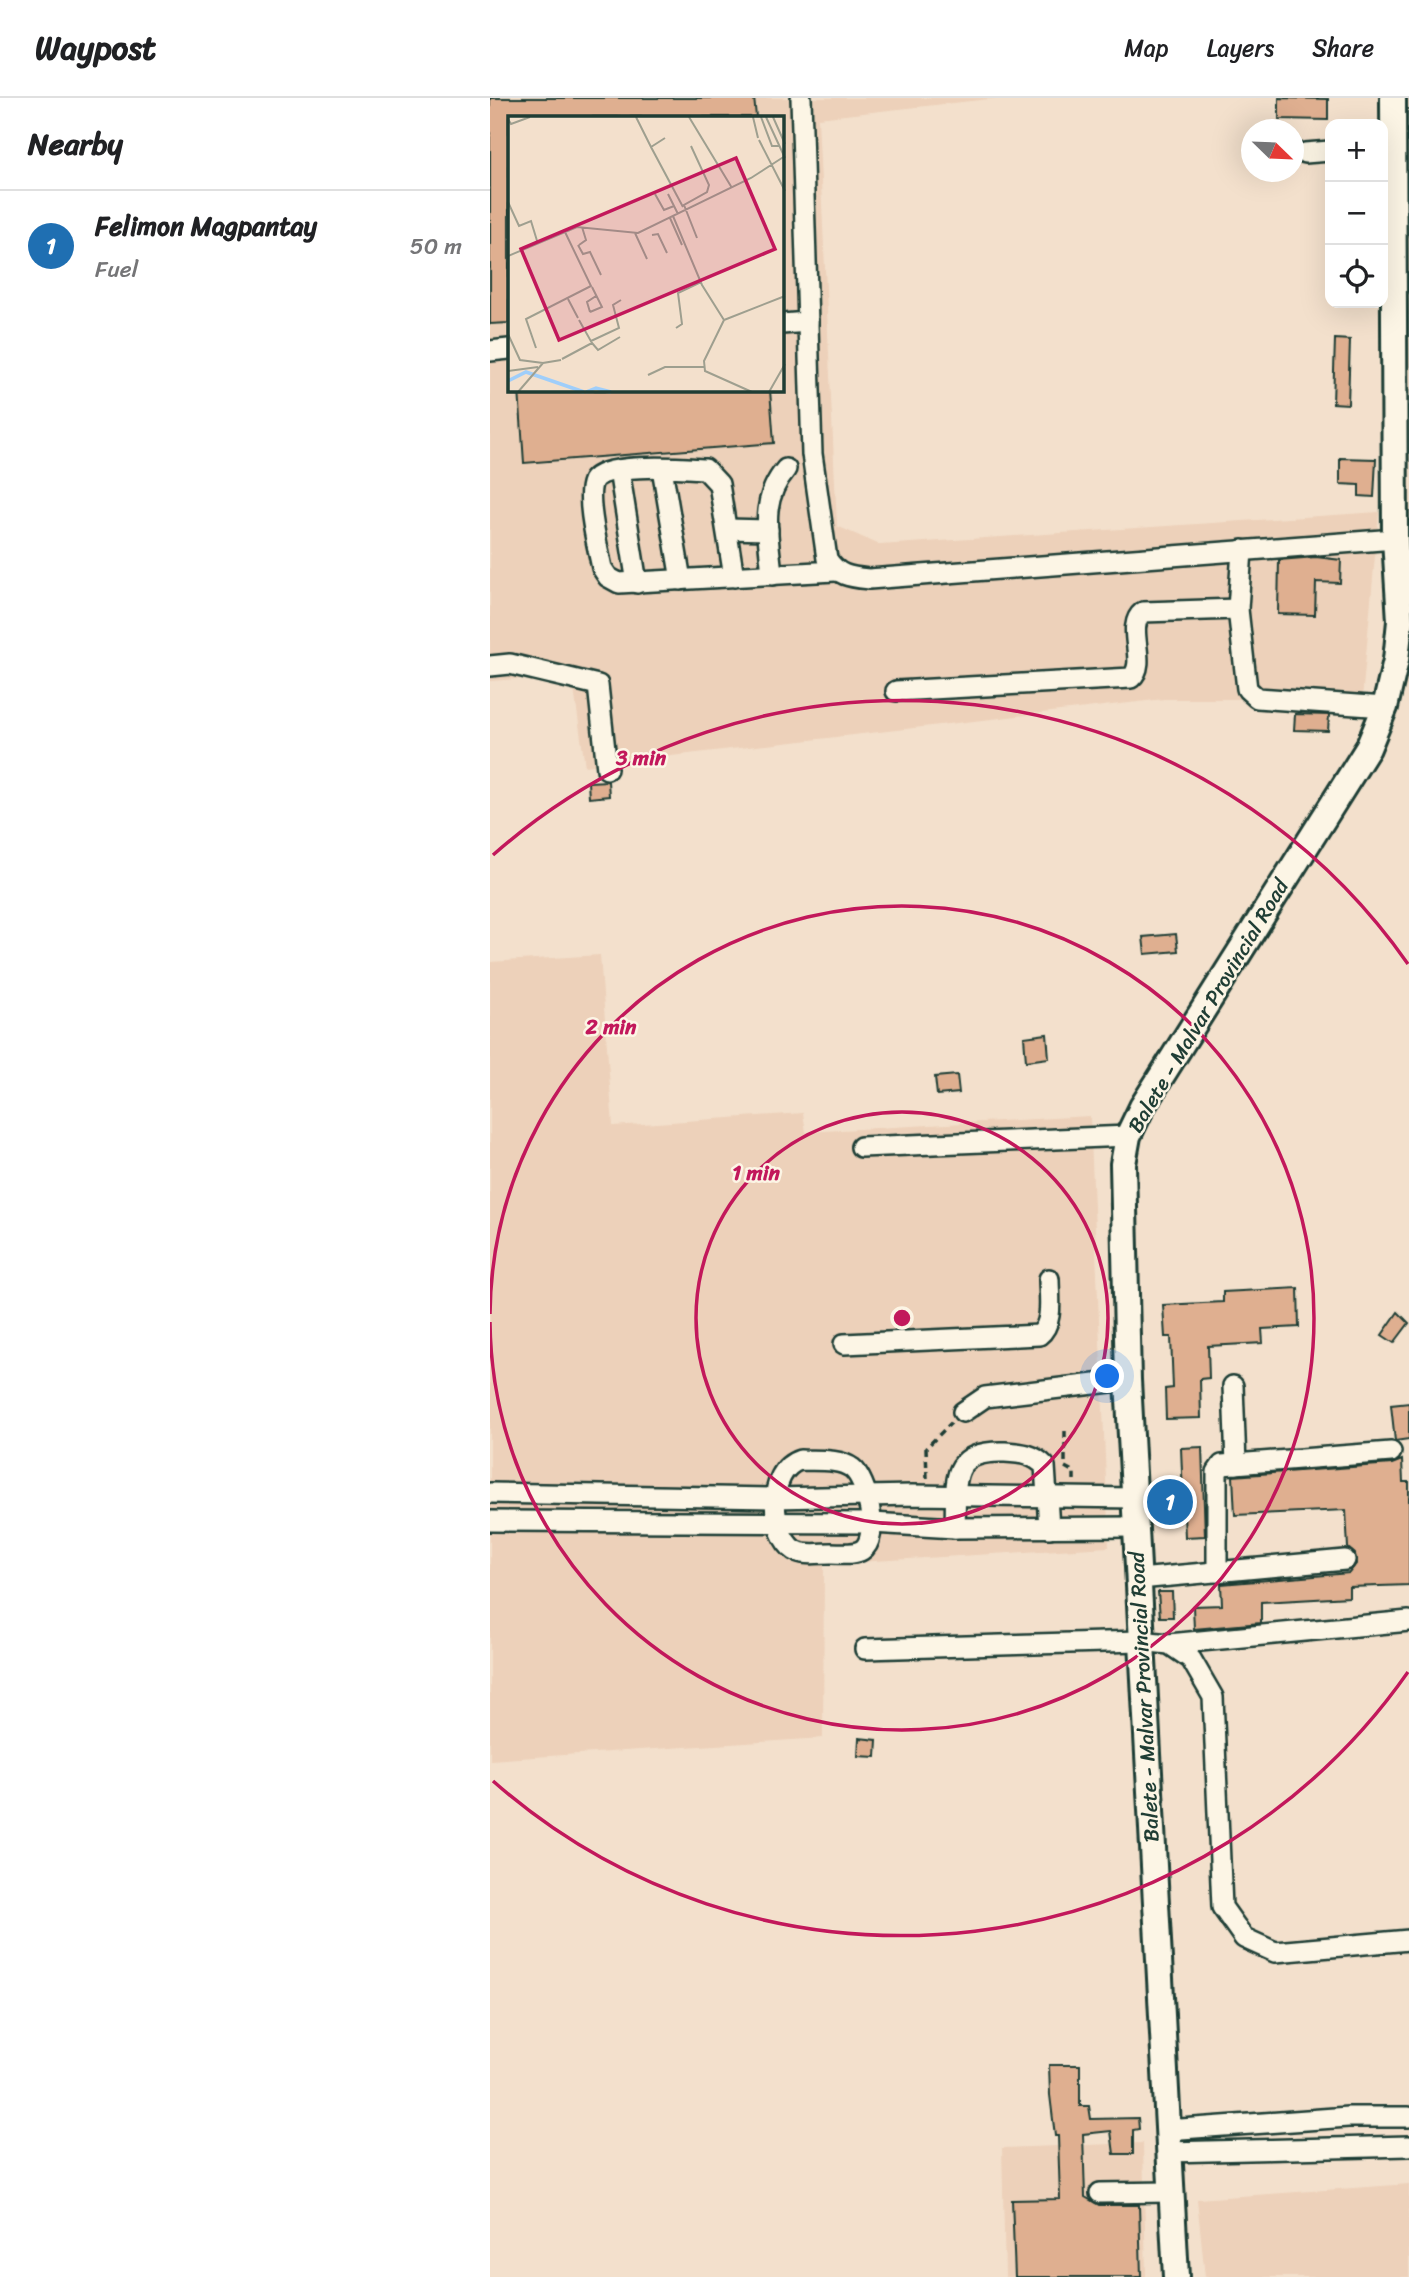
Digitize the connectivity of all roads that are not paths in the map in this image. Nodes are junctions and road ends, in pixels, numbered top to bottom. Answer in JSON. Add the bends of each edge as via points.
{"nodes":[{"id":1,"x":801,"y":98,"type":"edge"},
{"id":2,"x":1393,"y":98,"type":"edge"},
{"id":3,"x":1388,"y":149,"type":"edge"},
{"id":4,"x":1325,"y":151,"type":"edge"},
{"id":5,"x":1305,"y":153,"type":"dead end"},
{"id":6,"x":1401,"y":268,"type":"edge"},
{"id":7,"x":808,"y":321,"type":"junction"},
{"id":8,"x":784,"y":324,"type":"edge"},
{"id":9,"x":508,"y":349,"type":"edge"},
{"id":10,"x":490,"y":351,"type":"edge"},
{"id":11,"x":662,"y":468,"type":"junction"},
{"id":12,"x":786,"y":469,"type":"dead end"},
{"id":13,"x":619,"y":470,"type":"junction"},
{"id":14,"x":727,"y":529,"type":"junction"},
{"id":15,"x":768,"y":530,"type":"junction"},
{"id":16,"x":1395,"y":539,"type":"junction"},
{"id":17,"x":1242,"y":550,"type":"junction"},
{"id":18,"x":835,"y":571,"type":"junction"},
{"id":19,"x":772,"y":575,"type":"junction"},
{"id":20,"x":734,"y":577,"type":"junction"},
{"id":21,"x":681,"y":580,"type":"junction"},
{"id":22,"x":637,"y":583,"type":"junction"},
{"id":23,"x":1238,"y":609,"type":"junction"},
{"id":24,"x":490,"y":666,"type":"edge"},
{"id":25,"x":896,"y":691,"type":"dead end"},
{"id":26,"x":1385,"y":707,"type":"junction"},
{"id":27,"x":607,"y":769,"type":"dead end"},
{"id":28,"x":1128,"y":1136,"type":"junction"},
{"id":29,"x":862,"y":1147,"type":"dead end"},
{"id":30,"x":1049,"y":1279,"type":"dead end"},
{"id":31,"x":844,"y":1344,"type":"dead end"},
{"id":32,"x":1128,"y":1380,"type":"junction"},
{"id":33,"x":1233,"y":1386,"type":"dead end"},
{"id":34,"x":963,"y":1412,"type":"road end"},
{"id":35,"x":1391,"y":1452,"type":"dead end"},
{"id":36,"x":1236,"y":1464,"type":"junction"},
{"id":37,"x":490,"y":1493,"type":"edge"},
{"id":38,"x":866,"y":1496,"type":"junction"},
{"id":39,"x":957,"y":1496,"type":"junction"},
{"id":40,"x":1048,"y":1496,"type":"junction"},
{"id":41,"x":1135,"y":1498,"type":"junction"},
{"id":42,"x":775,"y":1499,"type":"junction"},
{"id":43,"x":490,"y":1521,"type":"edge"},
{"id":44,"x":872,"y":1523,"type":"junction"},
{"id":45,"x":779,"y":1524,"type":"junction"},
{"id":46,"x":1136,"y":1527,"type":"junction"},
{"id":47,"x":955,"y":1528,"type":"junction"},
{"id":48,"x":1049,"y":1528,"type":"junction"},
{"id":49,"x":1345,"y":1560,"type":"dead end"},
{"id":50,"x":1217,"y":1572,"type":"junction"},
{"id":51,"x":1139,"y":1579,"type":"junction"},
{"id":52,"x":1409,"y":1620,"type":"edge"},
{"id":53,"x":1140,"y":1641,"type":"junction"},
{"id":54,"x":1169,"y":1644,"type":"junction"},
{"id":55,"x":865,"y":1649,"type":"dead end"},
{"id":56,"x":1409,"y":1940,"type":"edge"},
{"id":57,"x":1409,"y":2117,"type":"edge"},
{"id":58,"x":1167,"y":2141,"type":"junction"},
{"id":59,"x":1409,"y":2146,"type":"edge"},
{"id":60,"x":1170,"y":2192,"type":"junction"},
{"id":61,"x":1100,"y":2193,"type":"dead end"},
{"id":62,"x":1176,"y":2277,"type":"edge"}],
"edges":[{"from":1,"to":7,"type":"street"},
{"from":2,"to":3,"type":"main road","name":"Balete - Malvar Provincial Road"},
{"from":3,"to":6,"type":"main road","name":"Balete - Malvar Provincial Road"},
{"from":4,"to":5,"type":"street"},
{"from":6,"to":16,"type":"main road","name":"Balete - Malvar Provincial Road"},
{"from":7,"to":8,"type":"street"},
{"from":7,"to":18,"type":"street","via":[[811,454],[827,559]]},
{"from":9,"to":10,"type":"street"},
{"from":11,"to":13,"type":"street"},
{"from":11,"to":14,"type":"street","via":[[705,469],[713,475],[719,484]]},
{"from":11,"to":21,"type":"street"},
{"from":12,"to":15,"type":"street","via":[[769,496]]},
{"from":13,"to":22,"type":"street"},
{"from":13,"to":22,"type":"street","via":[[601,473],[590,498],[602,568],[620,583]]},
{"from":14,"to":15,"type":"street"},
{"from":14,"to":20,"type":"street"},
{"from":15,"to":19,"type":"street"},
{"from":16,"to":17,"type":"street"},
{"from":16,"to":26,"type":"main road","name":"Balete - Malvar Provincial Road","via":[[1400,621]]},
{"from":17,"to":18,"type":"street","via":[[869,579]]},
{"from":17,"to":23,"type":"street"},
{"from":18,"to":19,"type":"street"},
{"from":19,"to":20,"type":"street"},
{"from":20,"to":21,"type":"street"},
{"from":21,"to":22,"type":"street"},
{"from":23,"to":25,"type":"street","via":[[1143,612],[1136,623],[1137,671],[1131,678]]},
{"from":23,"to":26,"type":"street","via":[[1251,695]]},
{"from":24,"to":27,"type":"street","via":[[510,664],[598,685]]},
{"from":26,"to":28,"type":"main road","name":"Balete - Malvar Provincial Road","via":[[1367,748]]},
{"from":28,"to":29,"type":"street"},
{"from":28,"to":32,"type":"main road","name":"Balete - Malvar Provincial Road","via":[[1123,1164]]},
{"from":30,"to":31,"type":"street","via":[[1048,1321],[1039,1335]]},
{"from":32,"to":34,"type":"street","via":[[985,1397]]},
{"from":32,"to":41,"type":"main road","name":"Balete - Malvar Provincial Road"},
{"from":33,"to":36,"type":"street"},
{"from":35,"to":36,"type":"street"},
{"from":36,"to":50,"type":"street","via":[[1222,1465],[1217,1472]]},
{"from":37,"to":42,"type":"street"},
{"from":38,"to":39,"type":"street"},
{"from":38,"to":42,"type":"street"},
{"from":38,"to":42,"type":"street","via":[[863,1479],[850,1465],[800,1460],[778,1476]]},
{"from":38,"to":44,"type":"street"},
{"from":39,"to":40,"type":"street"},
{"from":39,"to":40,"type":"street","via":[[959,1469],[982,1451],[1026,1453],[1037,1458],[1045,1466]]},
{"from":39,"to":47,"type":"street"},
{"from":40,"to":41,"type":"street"},
{"from":40,"to":48,"type":"street"},
{"from":41,"to":46,"type":"main road","name":"Balete - Malvar Provincial Road"},
{"from":42,"to":45,"type":"street"},
{"from":43,"to":45,"type":"street"},
{"from":44,"to":45,"type":"street"},
{"from":44,"to":45,"type":"street","via":[[872,1538],[859,1552],[804,1553],[793,1549]]},
{"from":44,"to":47,"type":"street"},
{"from":46,"to":48,"type":"street"},
{"from":46,"to":51,"type":"main road","name":"Balete - Malvar Provincial Road"},
{"from":47,"to":48,"type":"street"},
{"from":49,"to":50,"type":"street"},
{"from":50,"to":51,"type":"street"},
{"from":51,"to":53,"type":"main road","name":"Balete - Malvar Provincial Road"},
{"from":52,"to":54,"type":"street"},
{"from":53,"to":54,"type":"street"},
{"from":53,"to":55,"type":"street"},
{"from":53,"to":58,"type":"main road","name":"Balete - Malvar Provincial Road"},
{"from":54,"to":56,"type":"street","via":[[1191,1659],[1213,1698],[1222,1907],[1244,1938],[1275,1952]]},
{"from":57,"to":58,"type":"street","via":[[1348,2117]]},
{"from":58,"to":59,"type":"street"},
{"from":58,"to":60,"type":"main road","name":"Balete - Malvar Provincial Road"},
{"from":60,"to":61,"type":"street"},
{"from":60,"to":62,"type":"main road","name":"Balete - Malvar Provincial Road"}]}
